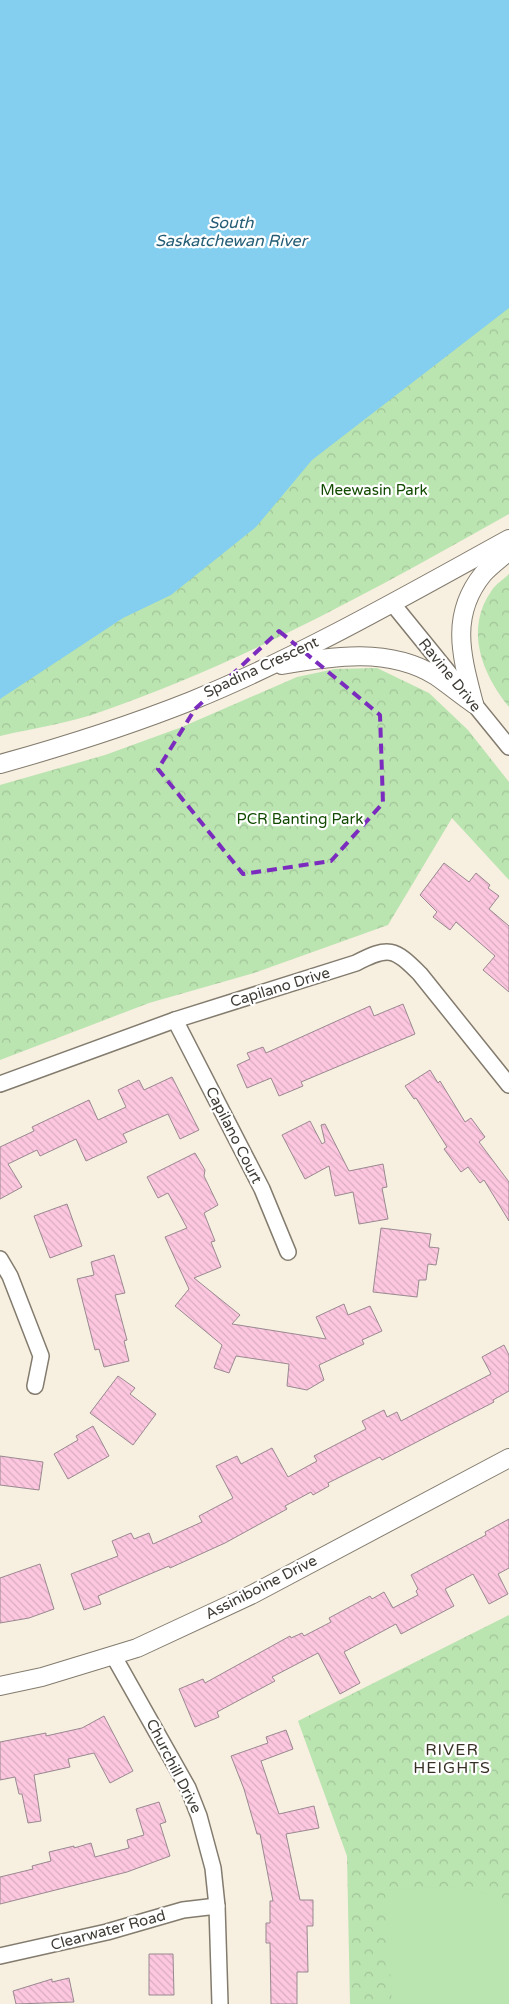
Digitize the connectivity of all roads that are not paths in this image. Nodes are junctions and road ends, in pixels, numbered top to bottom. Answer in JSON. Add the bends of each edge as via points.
{"nodes":[{"id":1,"x":509,"y":539,"type":"edge"},
{"id":2,"x":509,"y":551,"type":"edge"},
{"id":3,"x":392,"y":603,"type":"junction"},
{"id":4,"x":265,"y":668,"type":"junction"},
{"id":5,"x":474,"y":704,"type":"junction"},
{"id":6,"x":509,"y":747,"type":"edge"},
{"id":7,"x":0,"y":764,"type":"edge"},
{"id":8,"x":175,"y":1020,"type":"junction"},
{"id":9,"x":0,"y":1084,"type":"edge"},
{"id":10,"x":509,"y":1085,"type":"edge"},
{"id":11,"x":288,"y":1252,"type":"dead end"},
{"id":12,"x":0,"y":1259,"type":"edge"},
{"id":13,"x":35,"y":1386,"type":"dead end"},
{"id":14,"x":509,"y":1458,"type":"edge"},
{"id":15,"x":113,"y":1655,"type":"junction"},
{"id":16,"x":0,"y":1686,"type":"edge"},
{"id":17,"x":217,"y":1906,"type":"junction"},
{"id":18,"x":0,"y":1956,"type":"edge"},
{"id":19,"x":220,"y":2004,"type":"edge"}],
"edges":[{"from":1,"to":3,"type":"street","name":"Spadina Crescent"},
{"from":2,"to":5,"type":"street","via":[[484,573],[472,591],[462,620],[460,647]]},
{"from":3,"to":4,"type":"street","name":"Spadina Crescent"},
{"from":3,"to":5,"type":"street","name":"Ravine Drive"},
{"from":4,"to":5,"type":"street","via":[[327,657],[386,658],[435,676]]},
{"from":4,"to":7,"type":"street","name":"Spadina Crescent","via":[[129,725]]},
{"from":5,"to":6,"type":"street","name":"Ravine Drive"},
{"from":8,"to":9,"type":"street","name":"Capilano Drive"},
{"from":8,"to":10,"type":"street","name":"Capilano Drive","via":[[356,963],[377,952],[392,951],[420,974]]},
{"from":8,"to":11,"type":"street","name":"Capilano Court","via":[[262,1189]]},
{"from":12,"to":13,"type":"street","via":[[10,1276],[41,1356]]},
{"from":14,"to":15,"type":"street","name":"Assiniboine Drive","via":[[253,1594],[137,1648]]},
{"from":15,"to":16,"type":"street","name":"Assiniboine Drive"},
{"from":15,"to":17,"type":"street","name":"Churchill Drive","via":[[188,1788],[200,1816],[213,1868]]},
{"from":17,"to":18,"type":"street","name":"Clearwater Road","via":[[182,1910],[106,1932]]},
{"from":17,"to":19,"type":"street","name":"Churchill Drive"}]}
